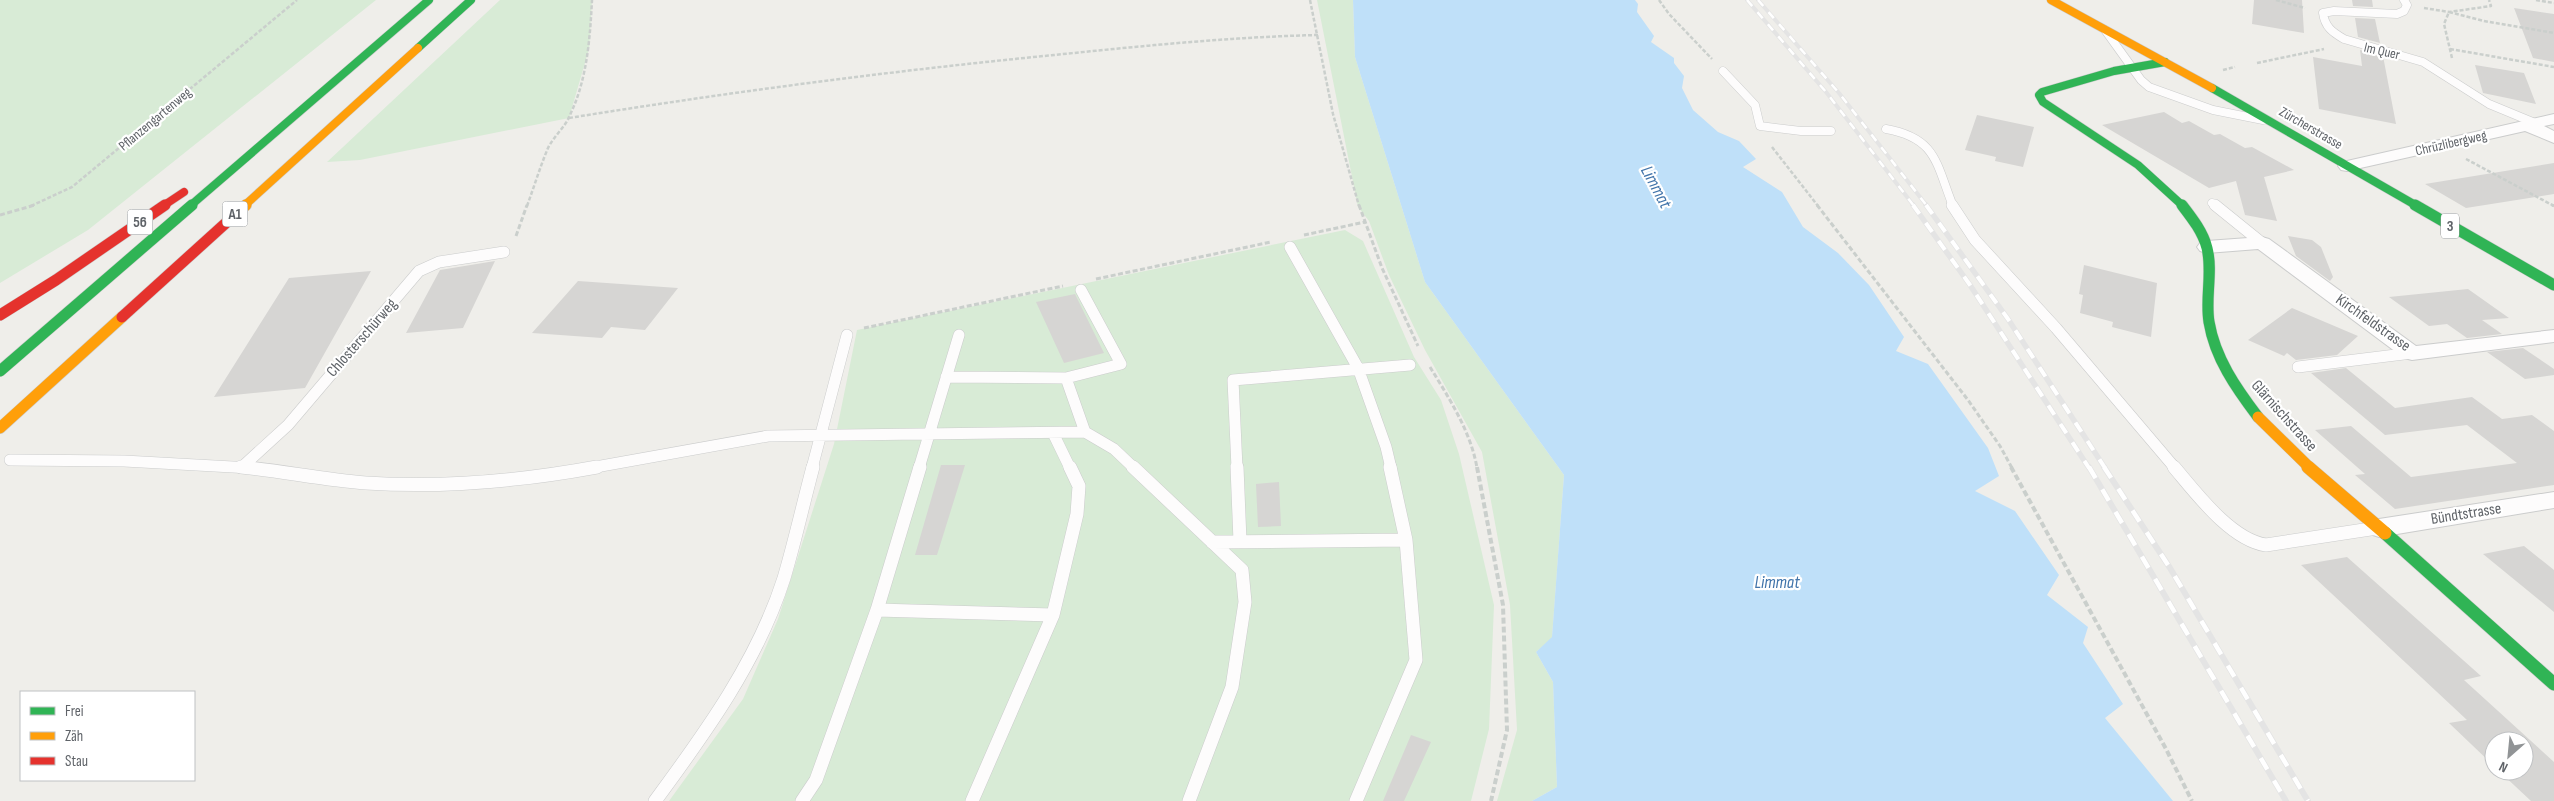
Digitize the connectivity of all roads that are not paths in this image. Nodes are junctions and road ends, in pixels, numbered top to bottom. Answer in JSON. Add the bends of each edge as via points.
{"nodes":[{"id":1,"x":429,"y":0,"type":"edge"},
{"id":2,"x":471,"y":0,"type":"edge"},
{"id":3,"x":2051,"y":0,"type":"edge"},
{"id":4,"x":2406,"y":2,"type":"edge"},
{"id":5,"x":2104,"y":29,"type":"junction"},
{"id":6,"x":2165,"y":62,"type":"junction"},
{"id":7,"x":2132,"y":68,"type":"junction"},
{"id":8,"x":1723,"y":71,"type":"road end"},
{"id":9,"x":2554,"y":119,"type":"edge"},
{"id":10,"x":2269,"y":121,"type":"junction"},
{"id":11,"x":2531,"y":124,"type":"junction"},
{"id":12,"x":1886,"y":129,"type":"dead end"},
{"id":13,"x":279,"y":130,"type":"junction"},
{"id":14,"x":1831,"y":131,"type":"dead end"},
{"id":15,"x":2554,"y":138,"type":"edge"},
{"id":16,"x":2347,"y":166,"type":"junction"},
{"id":17,"x":2212,"y":203,"type":"dead end"},
{"id":18,"x":2262,"y":242,"type":"junction"},
{"id":19,"x":1290,"y":247,"type":"dead end"},
{"id":20,"x":2207,"y":247,"type":"junction"},
{"id":21,"x":504,"y":252,"type":"road end"},
{"id":22,"x":1084,"y":286,"type":"road end"},
{"id":23,"x":2554,"y":286,"type":"edge"},
{"id":24,"x":0,"y":315,"type":"edge"},
{"id":25,"x":848,"y":335,"type":"road end"},
{"id":26,"x":959,"y":335,"type":"dead end"},
{"id":27,"x":2554,"y":336,"type":"edge"},
{"id":28,"x":2412,"y":353,"type":"junction"},
{"id":29,"x":1410,"y":364,"type":"dead end"},
{"id":30,"x":2298,"y":367,"type":"dead end"},
{"id":31,"x":1358,"y":368,"type":"junction"},
{"id":32,"x":0,"y":371,"type":"edge"},
{"id":33,"x":946,"y":377,"type":"junction"},
{"id":34,"x":1066,"y":378,"type":"junction"},
{"id":35,"x":0,"y":428,"type":"edge"},
{"id":36,"x":1084,"y":432,"type":"junction"},
{"id":37,"x":1053,"y":433,"type":"junction"},
{"id":38,"x":820,"y":435,"type":"junction"},
{"id":39,"x":929,"y":435,"type":"junction"},
{"id":40,"x":10,"y":460,"type":"dead end"},
{"id":41,"x":242,"y":467,"type":"junction"},
{"id":42,"x":2554,"y":500,"type":"edge"},
{"id":43,"x":2379,"y":528,"type":"junction"},
{"id":44,"x":1406,"y":540,"type":"junction"},
{"id":45,"x":1212,"y":542,"type":"junction"},
{"id":46,"x":1240,"y":542,"type":"junction"},
{"id":47,"x":877,"y":610,"type":"junction"},
{"id":48,"x":1053,"y":615,"type":"junction"},
{"id":49,"x":2554,"y":684,"type":"edge"},
{"id":50,"x":655,"y":801,"type":"edge"},
{"id":51,"x":802,"y":801,"type":"edge"},
{"id":52,"x":972,"y":801,"type":"edge"},
{"id":53,"x":1189,"y":801,"type":"edge"},
{"id":54,"x":1356,"y":801,"type":"edge"}],
"edges":[{"from":1,"to":13,"type":"main road","number":"A1"},
{"from":2,"to":35,"type":"main road","number":"A1"},
{"from":3,"to":5,"type":"main road","name":"Zürcherstrasse","number":"3"},
{"from":4,"to":11,"type":"lane","name":"Im Quer","via":[[2404,11],[2398,14],[2334,10],[2323,13],[2324,24],[2351,43],[2413,58],[2432,66],[2489,104]]},
{"from":5,"to":6,"type":"main road","name":"Zürcherstrasse","number":"3"},
{"from":5,"to":7,"type":"lane"},
{"from":6,"to":7,"type":"main road","name":"Glärnischstrasse"},
{"from":6,"to":10,"type":"main road","name":"Zürcherstrasse","number":"3"},
{"from":7,"to":10,"type":"lane","via":[[2145,84],[2161,93],[2213,110]]},
{"from":7,"to":20,"type":"main road","name":"Glärnischstrasse","via":[[2042,92],[2039,96],[2043,102],[2143,171],[2181,205],[2200,230]]},
{"from":8,"to":14,"type":"lane","via":[[1755,105],[1760,126]]},
{"from":9,"to":11,"type":"street","name":"Chrüzlibergweg"},
{"from":10,"to":16,"type":"main road","name":"Zürcherstrasse","number":"3"},
{"from":11,"to":15,"type":"street"},
{"from":11,"to":16,"type":"street","name":"Chrüzlibergweg"},
{"from":12,"to":43,"type":"lane","via":[[1912,135],[1924,143],[1931,151],[1954,209],[1974,240],[2056,328],[2208,507],[2252,543],[2266,545]]},
{"from":13,"to":24,"type":"main road","number":"56"},
{"from":13,"to":32,"type":"main road","number":"A1"},
{"from":16,"to":23,"type":"main road","name":"Zürcherstrasse","number":"3"},
{"from":17,"to":18,"type":"lane"},
{"from":18,"to":20,"type":"street"},
{"from":18,"to":28,"type":"street","name":"Kirchfeldstrasse"},
{"from":19,"to":31,"type":"lane"},
{"from":20,"to":43,"type":"main road","name":"Glärnischstrasse","via":[[2206,313],[2224,368],[2248,404],[2292,452]]},
{"from":21,"to":41,"type":"lane","name":"Chlosterschürweg","via":[[439,262],[419,271],[288,424]]},
{"from":22,"to":34,"type":"lane","via":[[1121,364]]},
{"from":25,"to":38,"type":"lane"},
{"from":26,"to":33,"type":"lane"},
{"from":27,"to":28,"type":"street","name":"Kirchfeldstrasse"},
{"from":28,"to":30,"type":"lane"},
{"from":29,"to":31,"type":"lane"},
{"from":31,"to":44,"type":"lane","via":[[1386,447]]},
{"from":31,"to":46,"type":"lane","via":[[1233,380]]},
{"from":33,"to":34,"type":"lane"},
{"from":33,"to":39,"type":"lane"},
{"from":34,"to":36,"type":"lane"},
{"from":36,"to":37,"type":"lane"},
{"from":36,"to":45,"type":"lane","via":[[1114,449]]},
{"from":37,"to":39,"type":"lane"},
{"from":37,"to":48,"type":"lane","via":[[1079,486],[1077,514]]},
{"from":38,"to":39,"type":"lane"},
{"from":38,"to":41,"type":"lane","via":[[768,436],[580,470],[476,483],[365,483]]},
{"from":38,"to":50,"type":"lane","via":[[771,617],[752,658],[707,732]]},
{"from":39,"to":47,"type":"lane"},
{"from":40,"to":41,"type":"lane"},
{"from":42,"to":43,"type":"street","name":"Bündtstrasse"},
{"from":43,"to":49,"type":"main road","name":"Glärnischstrasse","via":[[2484,618]]},
{"from":44,"to":46,"type":"lane"},
{"from":44,"to":54,"type":"lane","via":[[1416,660]]},
{"from":45,"to":46,"type":"lane"},
{"from":45,"to":53,"type":"lane","via":[[1242,570],[1244,602],[1232,687]]},
{"from":47,"to":48,"type":"lane"},
{"from":47,"to":51,"type":"lane","via":[[816,780]]},
{"from":48,"to":52,"type":"lane"}]}
